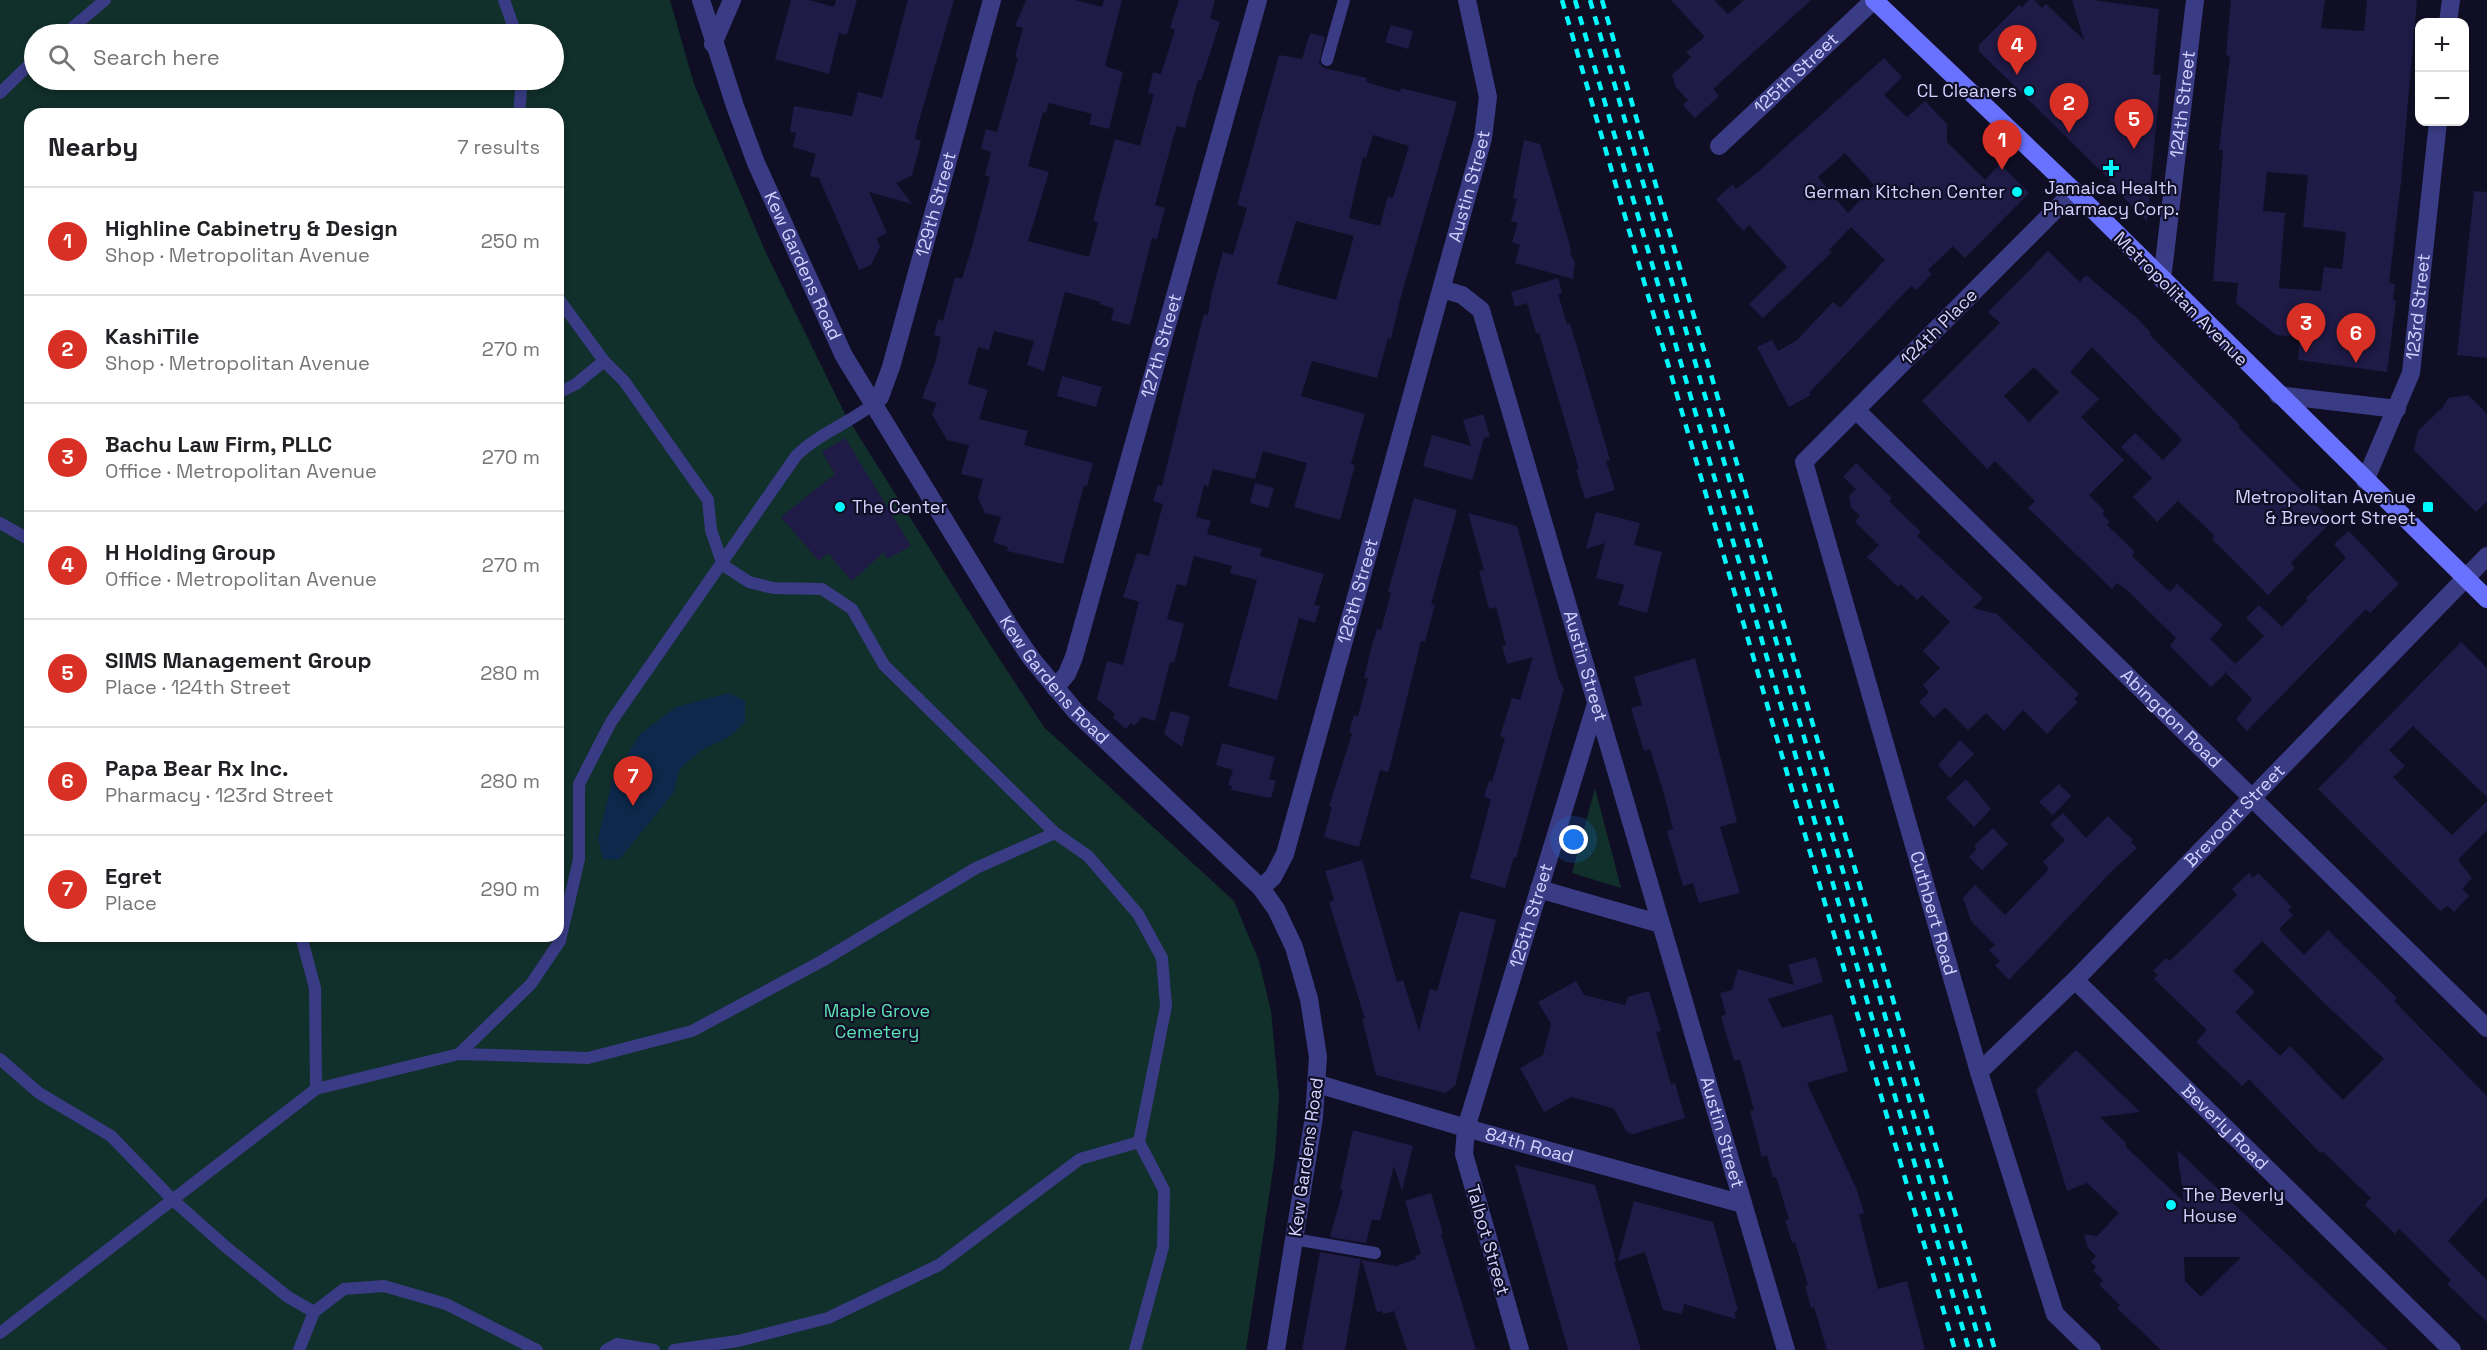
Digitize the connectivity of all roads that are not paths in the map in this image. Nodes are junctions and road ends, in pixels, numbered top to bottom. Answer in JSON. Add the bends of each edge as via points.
{"nodes":[{"id":1,"x":105,"y":0,"type":"edge"},
{"id":2,"x":504,"y":0,"type":"edge"},
{"id":3,"x":700,"y":0,"type":"edge"},
{"id":4,"x":732,"y":0,"type":"edge"},
{"id":5,"x":992,"y":0,"type":"edge"},
{"id":6,"x":1258,"y":0,"type":"edge"},
{"id":7,"x":1344,"y":0,"type":"edge"},
{"id":8,"x":1467,"y":0,"type":"edge"},
{"id":9,"x":1874,"y":0,"type":"edge"},
{"id":10,"x":2195,"y":0,"type":"edge"},
{"id":11,"x":2451,"y":0,"type":"edge"},
{"id":12,"x":2449,"y":18,"type":"edge"},
{"id":13,"x":77,"y":24,"type":"edge"},
{"id":14,"x":512,"y":24,"type":"edge"},
{"id":15,"x":713,"y":44,"type":"junction"},
{"id":16,"x":1328,"y":60,"type":"dead end"},
{"id":17,"x":24,"y":70,"type":"edge"},
{"id":18,"x":521,"y":90,"type":"edge"},
{"id":19,"x":0,"y":93,"type":"edge"},
{"id":20,"x":520,"y":108,"type":"edge"},
{"id":21,"x":2438,"y":126,"type":"edge"},
{"id":22,"x":1719,"y":146,"type":"dead end"},
{"id":23,"x":2074,"y":191,"type":"junction"},
{"id":24,"x":2162,"y":280,"type":"junction"},
{"id":25,"x":1442,"y":289,"type":"junction"},
{"id":26,"x":564,"y":306,"type":"edge"},
{"id":27,"x":604,"y":361,"type":"junction"},
{"id":28,"x":564,"y":390,"type":"edge"},
{"id":29,"x":2278,"y":395,"type":"junction"},
{"id":30,"x":872,"y":405,"type":"junction"},
{"id":31,"x":2397,"y":409,"type":"junction"},
{"id":32,"x":1856,"y":410,"type":"junction"},
{"id":33,"x":1804,"y":462,"type":"joint"},
{"id":34,"x":2365,"y":481,"type":"junction"},
{"id":35,"x":0,"y":523,"type":"edge"},
{"id":36,"x":24,"y":537,"type":"edge"},
{"id":37,"x":2487,"y":555,"type":"edge"},
{"id":38,"x":723,"y":566,"type":"junction"},
{"id":39,"x":2466,"y":578,"type":"junction"},
{"id":40,"x":2487,"y":599,"type":"edge"},
{"id":41,"x":1055,"y":688,"type":"junction"},
{"id":42,"x":1596,"y":704,"type":"junction"},
{"id":43,"x":2252,"y":798,"type":"junction"},
{"id":44,"x":1055,"y":833,"type":"junction"},
{"id":45,"x":1261,"y":888,"type":"junction"},
{"id":46,"x":1539,"y":889,"type":"junction"},
{"id":47,"x":564,"y":924,"type":"edge"},
{"id":48,"x":1661,"y":924,"type":"junction"},
{"id":49,"x":303,"y":942,"type":"edge"},
{"id":50,"x":559,"y":942,"type":"edge"},
{"id":51,"x":2075,"y":980,"type":"junction"},
{"id":52,"x":2487,"y":1028,"type":"edge"},
{"id":53,"x":459,"y":1054,"type":"junction"},
{"id":54,"x":0,"y":1059,"type":"edge"},
{"id":55,"x":1979,"y":1072,"type":"junction"},
{"id":56,"x":1318,"y":1084,"type":"junction"},
{"id":57,"x":316,"y":1089,"type":"junction"},
{"id":58,"x":1467,"y":1128,"type":"junction"},
{"id":59,"x":1139,"y":1142,"type":"junction"},
{"id":60,"x":173,"y":1200,"type":"junction"},
{"id":61,"x":1743,"y":1204,"type":"junction"},
{"id":62,"x":1294,"y":1239,"type":"junction"},
{"id":63,"x":1375,"y":1252,"type":"dead end"},
{"id":64,"x":314,"y":1312,"type":"junction"},
{"id":65,"x":0,"y":1333,"type":"edge"},
{"id":66,"x":299,"y":1350,"type":"edge"},
{"id":67,"x":537,"y":1350,"type":"edge"},
{"id":68,"x":606,"y":1350,"type":"edge"},
{"id":69,"x":654,"y":1350,"type":"edge"},
{"id":70,"x":674,"y":1350,"type":"edge"},
{"id":71,"x":1135,"y":1350,"type":"edge"},
{"id":72,"x":1276,"y":1350,"type":"edge"},
{"id":73,"x":1520,"y":1350,"type":"edge"},
{"id":74,"x":1786,"y":1350,"type":"edge"},
{"id":75,"x":2092,"y":1350,"type":"edge"},
{"id":76,"x":2452,"y":1350,"type":"edge"}],
"edges":[{"from":1,"to":13,"type":"lane"},
{"from":2,"to":14,"type":"lane"},
{"from":3,"to":15,"type":"street","name":"Kew Gardens Road"},
{"from":4,"to":15,"type":"street"},
{"from":5,"to":30,"type":"street","name":"129th Street","via":[[891,367],[880,396]]},
{"from":6,"to":41,"type":"street","name":"127th Street","via":[[1074,657]]},
{"from":7,"to":16,"type":"lane"},
{"from":8,"to":25,"type":"street","name":"Austin Street","via":[[1489,107]]},
{"from":9,"to":22,"type":"street","name":"125th Street"},
{"from":9,"to":23,"type":"main road","name":"Metropolitan Avenue"},
{"from":10,"to":24,"type":"street","name":"124th Street"},
{"from":11,"to":12,"type":"street"},
{"from":15,"to":30,"type":"street","name":"Kew Gardens Road","via":[[756,163],[844,357]]},
{"from":17,"to":19,"type":"lane"},
{"from":18,"to":20,"type":"lane"},
{"from":21,"to":31,"type":"street","name":"123rd Street","via":[[2411,373]]},
{"from":23,"to":24,"type":"main road","name":"Metropolitan Avenue"},
{"from":23,"to":32,"type":"street","name":"124th Place"},
{"from":24,"to":29,"type":"main road","name":"Metropolitan Avenue"},
{"from":25,"to":42,"type":"street","name":"Austin Street","via":[[1462,295],[1481,310]]},
{"from":25,"to":45,"type":"street","name":"126th Street","via":[[1285,854],[1273,877]]},
{"from":26,"to":27,"type":"lane"},
{"from":27,"to":28,"type":"lane"},
{"from":27,"to":38,"type":"lane","via":[[624,381],[708,500],[711,530]]},
{"from":29,"to":31,"type":"street"},
{"from":29,"to":34,"type":"main road","name":"Metropolitan Avenue"},
{"from":30,"to":38,"type":"lane","via":[[811,441],[796,456]]},
{"from":30,"to":41,"type":"street","name":"Kew Gardens Road","via":[[1008,624]]},
{"from":31,"to":34,"type":"street","name":"123rd Street"},
{"from":32,"to":33,"type":"street","name":"124th Place"},
{"from":32,"to":43,"type":"street","name":"Abingdon Road"},
{"from":33,"to":55,"type":"street","name":"Cuthbert Road"},
{"from":34,"to":39,"type":"main road","name":"Metropolitan Avenue"},
{"from":35,"to":36,"type":"lane"},
{"from":37,"to":39,"type":"street","name":"Brevoort Street"},
{"from":38,"to":44,"type":"lane","via":[[749,582],[773,588],[822,589],[852,609],[884,665]]},
{"from":38,"to":47,"type":"lane","via":[[611,722],[579,784],[579,859]]},
{"from":39,"to":40,"type":"main road","name":"Metropolitan Avenue"},
{"from":39,"to":43,"type":"street","name":"Brevoort Street"},
{"from":41,"to":45,"type":"street","name":"Kew Gardens Road","via":[[1124,760]]},
{"from":42,"to":46,"type":"street","name":"125th Street"},
{"from":42,"to":48,"type":"street","name":"Austin Street"},
{"from":43,"to":51,"type":"street","name":"Brevoort Street"},
{"from":43,"to":52,"type":"street","name":"Abingdon Road"},
{"from":44,"to":53,"type":"lane","via":[[976,868],[822,961],[692,1031],[588,1058]]},
{"from":44,"to":59,"type":"lane","via":[[1088,856],[1138,914],[1162,958],[1166,1006]]},
{"from":45,"to":56,"type":"street","name":"Kew Gardens Road","via":[[1285,926],[1302,972],[1314,1025]]},
{"from":46,"to":48,"type":"street"},
{"from":46,"to":58,"type":"street","name":"125th Street"},
{"from":48,"to":61,"type":"street","name":"Austin Street"},
{"from":49,"to":57,"type":"lane","via":[[315,988]]},
{"from":50,"to":53,"type":"lane","via":[[531,984]]},
{"from":51,"to":55,"type":"street","name":"Brevoort Street"},
{"from":51,"to":76,"type":"street","name":"Beverly Road"},
{"from":53,"to":57,"type":"lane"},
{"from":54,"to":60,"type":"lane","via":[[39,1093],[111,1136]]},
{"from":55,"to":75,"type":"street","name":"Cuthbert Road","via":[[2055,1314]]},
{"from":56,"to":58,"type":"street","name":"84th Road"},
{"from":56,"to":62,"type":"street","name":"Kew Gardens Road"},
{"from":57,"to":60,"type":"lane"},
{"from":58,"to":61,"type":"street","name":"84th Road"},
{"from":58,"to":73,"type":"street","name":"Talbot Street","via":[[1464,1154]]},
{"from":59,"to":70,"type":"lane","via":[[1080,1159],[939,1265],[828,1318],[738,1341]]},
{"from":59,"to":71,"type":"lane","via":[[1164,1190],[1163,1246]]},
{"from":60,"to":64,"type":"lane","via":[[288,1297]]},
{"from":60,"to":65,"type":"lane"},
{"from":61,"to":74,"type":"street","name":"Austin Street"},
{"from":62,"to":63,"type":"lane"},
{"from":62,"to":72,"type":"street","name":"Kew Gardens Road"},
{"from":64,"to":66,"type":"lane"},
{"from":64,"to":67,"type":"lane","via":[[344,1289],[384,1286],[446,1304]]},
{"from":68,"to":69,"type":"lane","via":[[617,1344]]}]}
